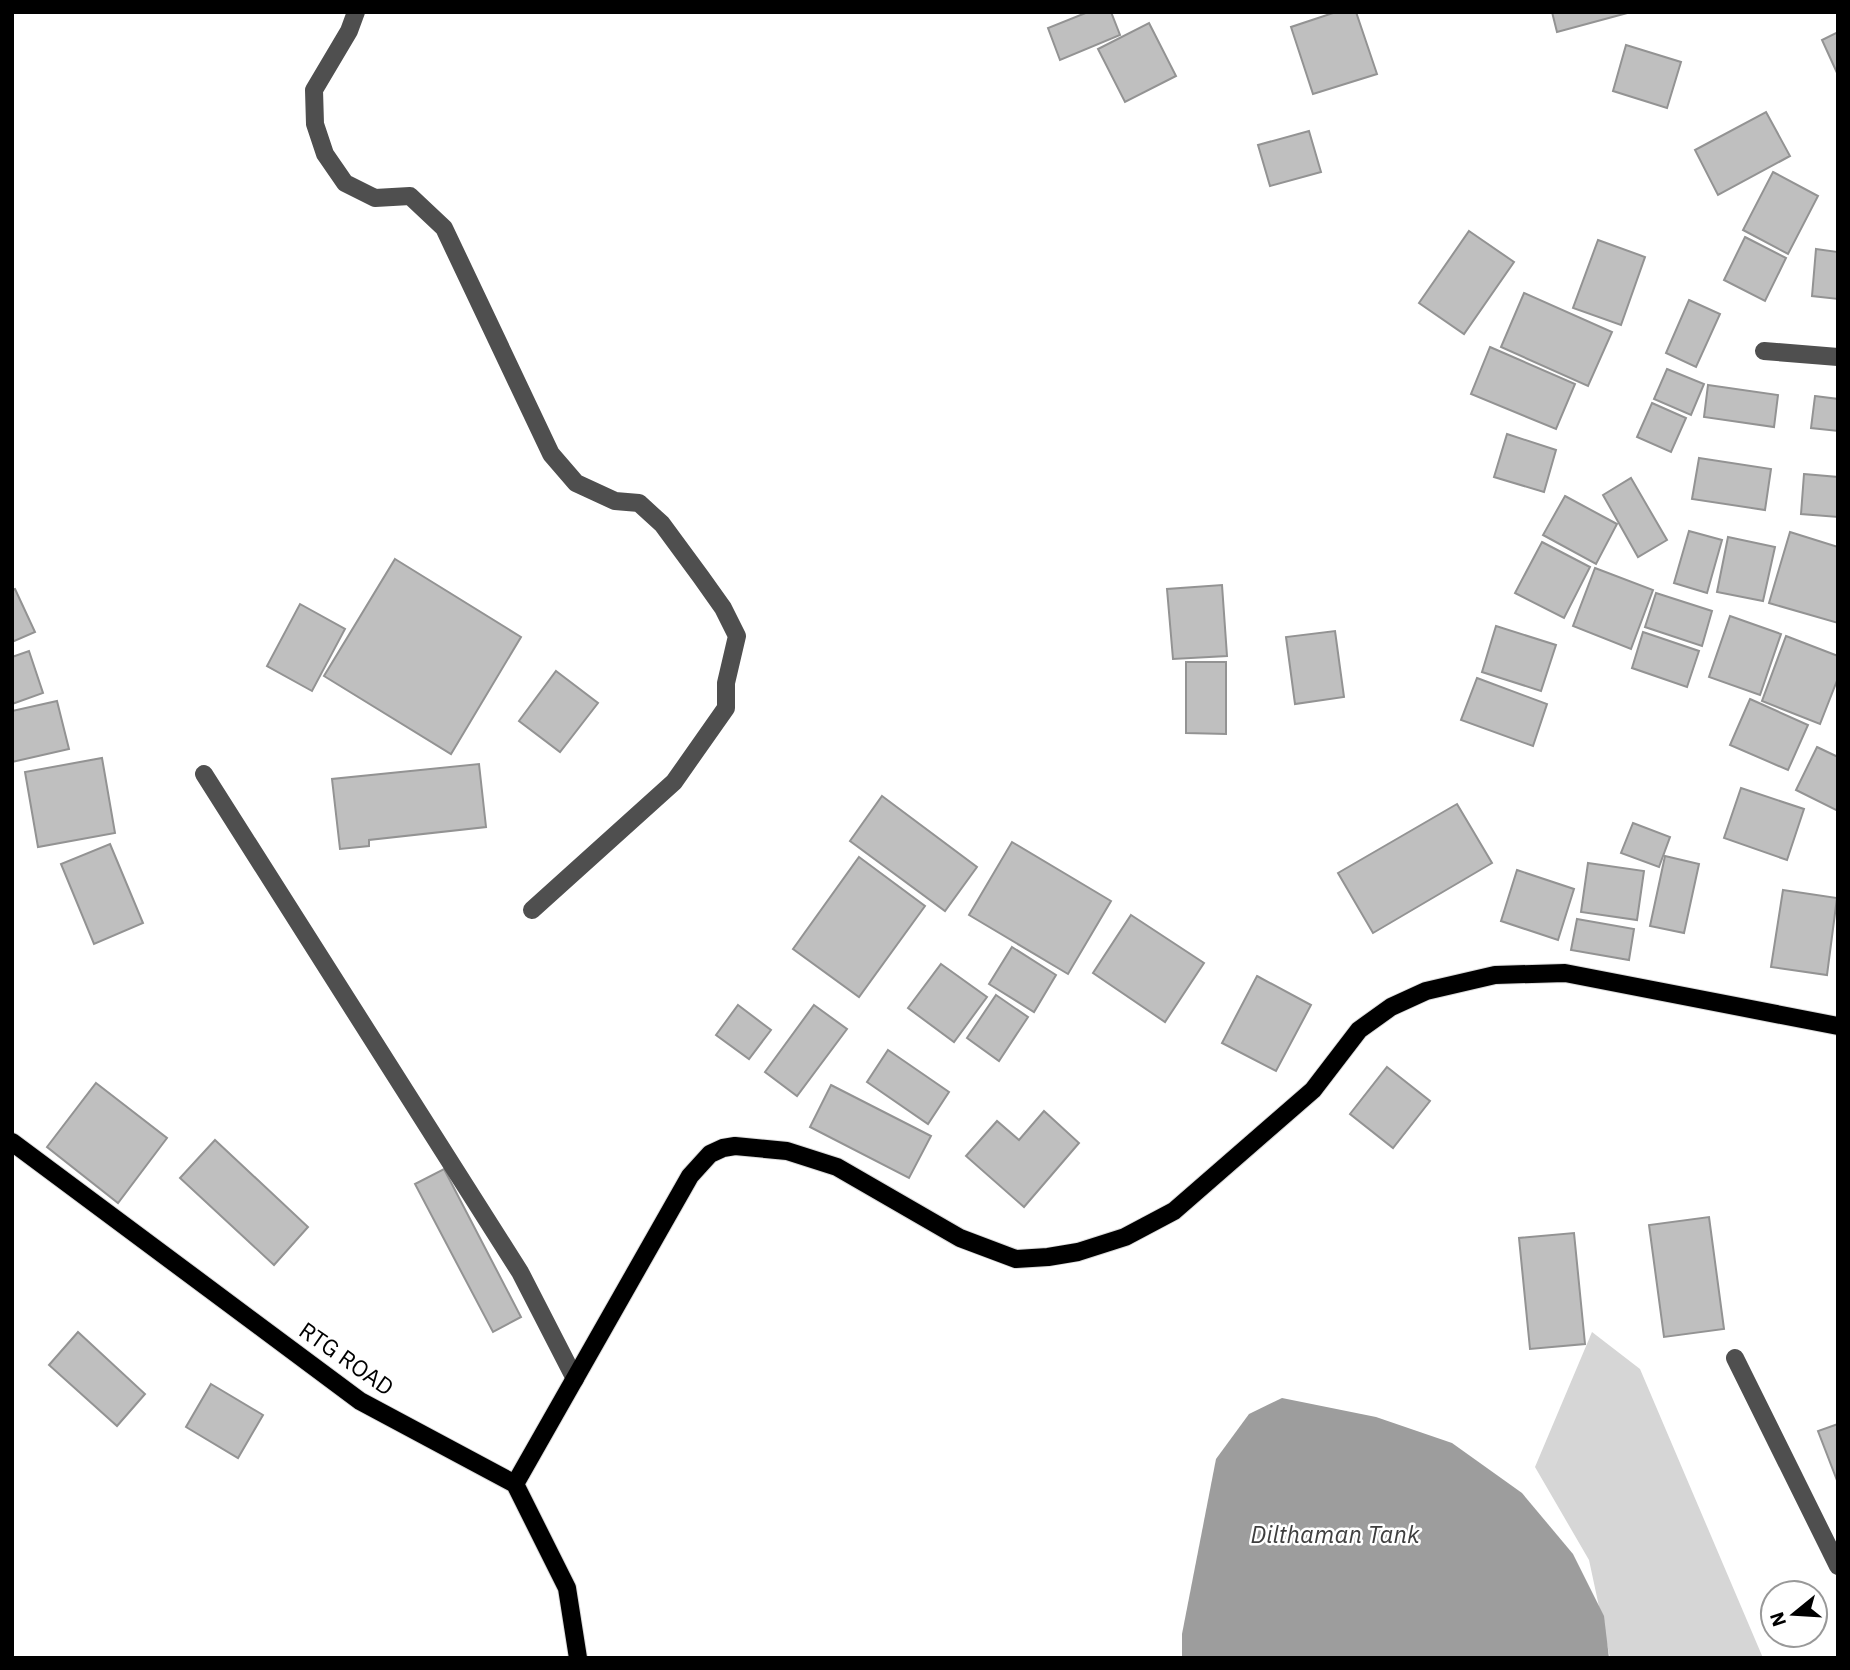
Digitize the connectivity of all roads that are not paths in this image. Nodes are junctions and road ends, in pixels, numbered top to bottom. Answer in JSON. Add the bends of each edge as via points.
{"nodes":[{"id":1,"x":356,"y":12,"type":"edge"},
{"id":2,"x":1764,"y":351,"type":"dead end"},
{"id":3,"x":1838,"y":357,"type":"edge"},
{"id":4,"x":204,"y":774,"type":"dead end"},
{"id":5,"x":531,"y":910,"type":"dead end"},
{"id":6,"x":1838,"y":1026,"type":"edge"},
{"id":7,"x":12,"y":1142,"type":"edge"},
{"id":8,"x":1735,"y":1358,"type":"dead end"},
{"id":9,"x":575,"y":1379,"type":"junction"},
{"id":10,"x":515,"y":1484,"type":"junction"},
{"id":11,"x":1838,"y":1566,"type":"edge"},
{"id":12,"x":578,"y":1658,"type":"edge"}],
"edges":[{"from":1,"to":5,"type":"street","via":[[314,90],[315,124],[325,153],[345,183],[375,198],[410,196],[444,228],[551,454],[576,484],[615,501],[639,503],[662,524],[723,608],[737,636],[726,683],[726,708],[674,782]]},
{"from":2,"to":3,"type":"street"},
{"from":4,"to":9,"type":"street","via":[[520,1272]]},
{"from":6,"to":9,"type":"main road","via":[[1565,973],[1495,975],[1426,991],[1391,1007],[1359,1030],[1313,1090],[1174,1211],[1125,1237],[1048,1257],[1017,1259],[960,1238],[837,1167],[787,1151],[723,1148],[710,1154],[690,1176]]},
{"from":7,"to":10,"type":"main road","name":"RTG ROAD","via":[[360,1401]]},
{"from":8,"to":11,"type":"street"},
{"from":9,"to":10,"type":"main road"},
{"from":10,"to":12,"type":"main road","via":[[567,1588]]}]}
